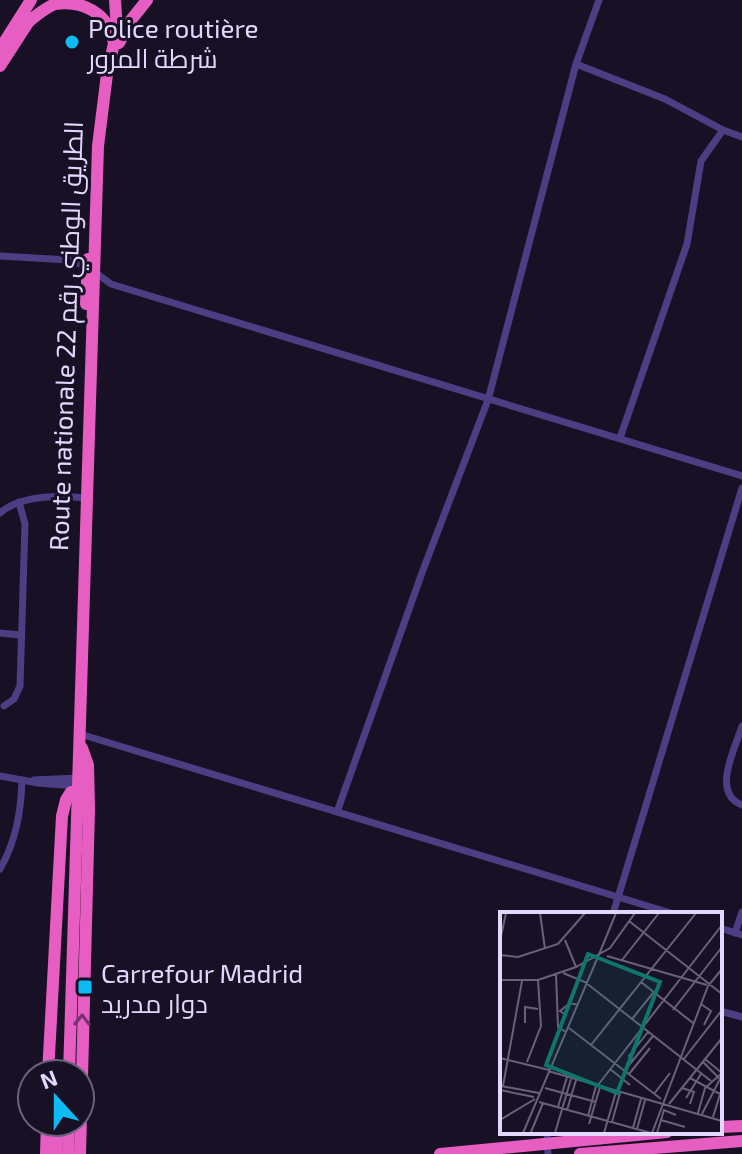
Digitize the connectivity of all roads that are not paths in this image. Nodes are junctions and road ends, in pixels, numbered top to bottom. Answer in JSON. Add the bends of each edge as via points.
{"nodes":[{"id":1,"x":31,"y":0,"type":"edge"},
{"id":2,"x":45,"y":0,"type":"edge"},
{"id":3,"x":115,"y":0,"type":"edge"},
{"id":4,"x":147,"y":0,"type":"edge"},
{"id":5,"x":599,"y":0,"type":"edge"},
{"id":6,"x":28,"y":22,"type":"junction"},
{"id":7,"x":0,"y":49,"type":"edge"},
{"id":8,"x":113,"y":54,"type":"junction"},
{"id":9,"x":576,"y":64,"type":"junction"},
{"id":10,"x":0,"y":66,"type":"edge"},
{"id":11,"x":723,"y":130,"type":"junction"},
{"id":12,"x":742,"y":137,"type":"edge"},
{"id":13,"x":0,"y":256,"type":"edge"},
{"id":14,"x":92,"y":271,"type":"junction"},
{"id":15,"x":488,"y":400,"type":"junction"},
{"id":16,"x":620,"y":438,"type":"junction"},
{"id":17,"x":742,"y":476,"type":"edge"},
{"id":18,"x":742,"y":488,"type":"edge"},
{"id":19,"x":83,"y":498,"type":"junction"},
{"id":20,"x":19,"y":502,"type":"junction"},
{"id":21,"x":0,"y":513,"type":"edge"},
{"id":22,"x":0,"y":633,"type":"edge"},
{"id":23,"x":20,"y":635,"type":"junction"},
{"id":24,"x":4,"y":706,"type":"dead end"},
{"id":25,"x":742,"y":726,"type":"edge"},
{"id":26,"x":79,"y":738,"type":"junction"},
{"id":27,"x":0,"y":776,"type":"edge"},
{"id":28,"x":25,"y":780,"type":"junction"},
{"id":29,"x":74,"y":784,"type":"junction"},
{"id":30,"x":742,"y":805,"type":"edge"},
{"id":31,"x":337,"y":812,"type":"junction"},
{"id":32,"x":0,"y":869,"type":"edge"},
{"id":33,"x":619,"y":897,"type":"junction"},
{"id":34,"x":614,"y":912,"type":"edge"},
{"id":35,"x":668,"y":912,"type":"edge"},
{"id":36,"x":742,"y":912,"type":"edge"},
{"id":37,"x":70,"y":924,"type":"junction"},
{"id":38,"x":738,"y":934,"type":"edge"},
{"id":39,"x":722,"y":1014,"type":"edge"},
{"id":40,"x":742,"y":1017,"type":"edge"},
{"id":41,"x":49,"y":1058,"type":"edge"},
{"id":42,"x":61,"y":1058,"type":"edge"},
{"id":43,"x":69,"y":1058,"type":"edge"},
{"id":44,"x":742,"y":1126,"type":"edge"},
{"id":45,"x":722,"y":1127,"type":"edge"},
{"id":46,"x":645,"y":1134,"type":"edge"},
{"id":47,"x":742,"y":1141,"type":"edge"},
{"id":48,"x":547,"y":1143,"type":"edge"},
{"id":49,"x":727,"y":1148,"type":"edge"},
{"id":50,"x":80,"y":1154,"type":"edge"},
{"id":51,"x":440,"y":1154,"type":"edge"},
{"id":52,"x":580,"y":1154,"type":"edge"}],
"edges":[{"from":1,"to":7,"type":"highway"},
{"from":2,"to":6,"type":"highway"},
{"from":3,"to":8,"type":"highway"},
{"from":4,"to":8,"type":"highway"},
{"from":5,"to":9,"type":"street"},
{"from":6,"to":8,"type":"highway","via":[[58,3],[82,4],[106,22]]},
{"from":6,"to":10,"type":"highway"},
{"from":8,"to":14,"type":"highway","name":"Route nationale 22 الطريق الوطني رقم","via":[[93,127]]},
{"from":9,"to":11,"type":"street","via":[[665,99]]},
{"from":9,"to":15,"type":"street"},
{"from":11,"to":12,"type":"street"},
{"from":11,"to":16,"type":"street","via":[[701,161],[687,244]]},
{"from":13,"to":14,"type":"street","via":[[58,259]]},
{"from":14,"to":15,"type":"street","via":[[111,284]]},
{"from":14,"to":19,"type":"highway","name":"Route nationale 22 الطريق الوطني رقم"},
{"from":15,"to":16,"type":"street"},
{"from":15,"to":31,"type":"street"},
{"from":16,"to":17,"type":"street"},
{"from":18,"to":33,"type":"street"},
{"from":19,"to":20,"type":"street"},
{"from":19,"to":26,"type":"highway","name":"Route nationale 22 الطريق الوطني رقم"},
{"from":19,"to":29,"type":"highway","name":"Route nationale 22 الطريق الوطني رقم"},
{"from":20,"to":21,"type":"street"},
{"from":20,"to":23,"type":"street","via":[[25,524]]},
{"from":22,"to":23,"type":"street"},
{"from":23,"to":24,"type":"street","via":[[20,686]]},
{"from":25,"to":30,"type":"street","via":[[725,784],[728,796]]},
{"from":26,"to":29,"type":"highway","name":"Route nationale 22 الطريق الوطني رقم"},
{"from":26,"to":31,"type":"street"},
{"from":50,"to":26,"type":"highway","one_way":true,"via":[[89,809],[88,765]]},
{"from":27,"to":28,"type":"street"},
{"from":28,"to":29,"type":"street"},
{"from":28,"to":32,"type":"street","via":[[10,851]]},
{"from":29,"to":37,"type":"highway","name":"Route nationale 22 الطريق الوطني رقم"},
{"from":29,"to":41,"type":"highway","via":[[62,816]]},
{"from":31,"to":33,"type":"street"},
{"from":33,"to":34,"type":"street"},
{"from":33,"to":35,"type":"street"},
{"from":36,"to":38,"type":"street"},
{"from":37,"to":42,"type":"highway"},
{"from":37,"to":43,"type":"highway"},
{"from":39,"to":40,"type":"street"},
{"from":44,"to":45,"type":"highway"},
{"from":46,"to":48,"type":"highway"},
{"from":47,"to":49,"type":"highway"},
{"from":48,"to":51,"type":"highway"},
{"from":49,"to":52,"type":"highway"}]}
